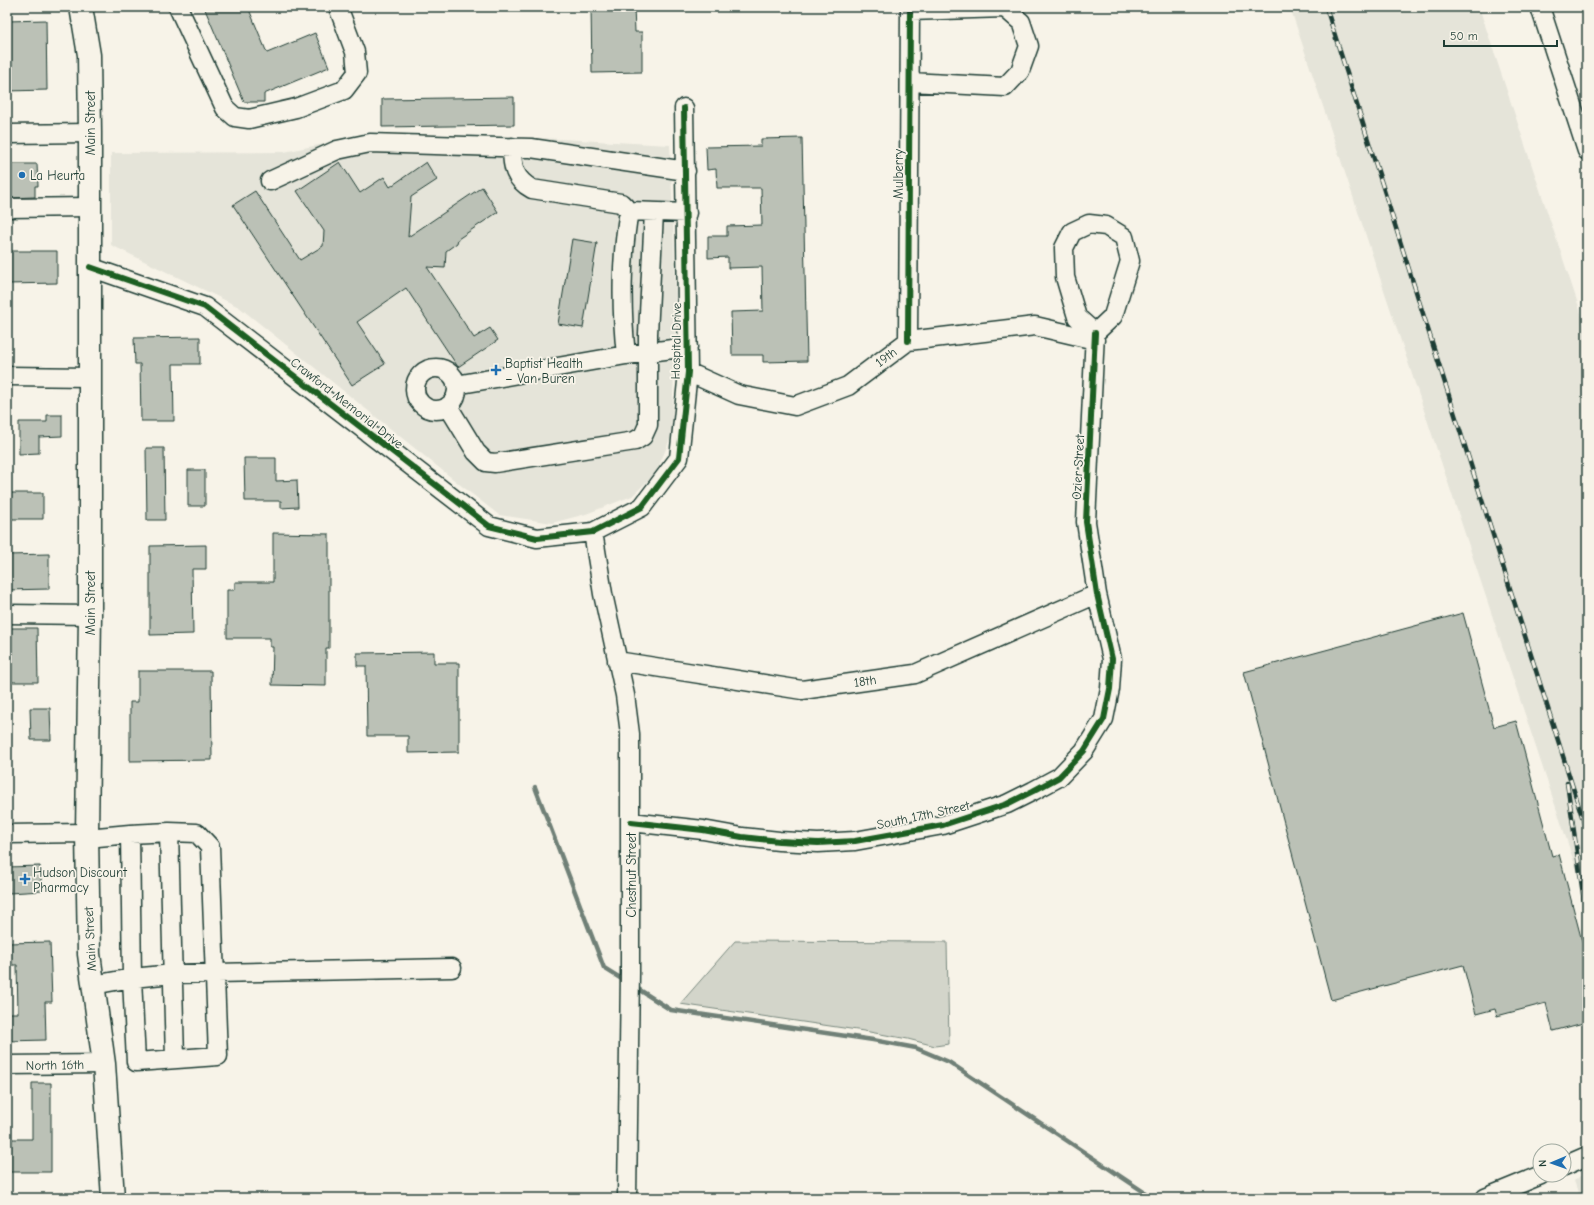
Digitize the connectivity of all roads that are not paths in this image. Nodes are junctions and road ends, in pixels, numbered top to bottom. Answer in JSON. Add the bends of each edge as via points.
{"nodes":[{"id":1,"x":81,"y":7,"type":"edge"},
{"id":2,"x":178,"y":7,"type":"edge"},
{"id":3,"x":338,"y":7,"type":"edge"},
{"id":4,"x":1540,"y":7,"type":"edge"},
{"id":5,"x":910,"y":9,"type":"edge"},
{"id":6,"x":910,"y":82,"type":"junction"},
{"id":7,"x":684,"y":108,"type":"dead end"},
{"id":8,"x":90,"y":133,"type":"junction"},
{"id":9,"x":7,"y":134,"type":"edge"},
{"id":10,"x":512,"y":147,"type":"junction"},
{"id":11,"x":1587,"y":151,"type":"edge"},
{"id":12,"x":686,"y":172,"type":"junction"},
{"id":13,"x":270,"y":181,"type":"dead end"},
{"id":14,"x":90,"y":207,"type":"junction"},
{"id":15,"x":7,"y":208,"type":"edge"},
{"id":16,"x":629,"y":211,"type":"junction"},
{"id":17,"x":654,"y":212,"type":"junction"},
{"id":18,"x":687,"y":212,"type":"junction"},
{"id":19,"x":90,"y":267,"type":"junction"},
{"id":20,"x":1095,"y":337,"type":"junction"},
{"id":21,"x":908,"y":341,"type":"junction"},
{"id":22,"x":688,"y":347,"type":"junction"},
{"id":23,"x":648,"y":352,"type":"junction"},
{"id":24,"x":626,"y":355,"type":"junction"},
{"id":25,"x":688,"y":372,"type":"junction"},
{"id":26,"x":7,"y":376,"type":"edge"},
{"id":27,"x":90,"y":377,"type":"junction"},
{"id":28,"x":456,"y":385,"type":"junction"},
{"id":29,"x":448,"y":406,"type":"junction"},
{"id":30,"x":593,"y":532,"type":"junction"},
{"id":31,"x":1097,"y":594,"type":"junction"},
{"id":32,"x":7,"y":614,"type":"edge"},
{"id":33,"x":90,"y":615,"type":"junction"},
{"id":34,"x":617,"y":661,"type":"junction"},
{"id":35,"x":631,"y":822,"type":"junction"},
{"id":36,"x":169,"y":832,"type":"junction"},
{"id":37,"x":7,"y":834,"type":"edge"},
{"id":38,"x":130,"y":834,"type":"junction"},
{"id":39,"x":87,"y":835,"type":"junction"},
{"id":40,"x":452,"y":968,"type":"dead end"},
{"id":41,"x":173,"y":974,"type":"junction"},
{"id":42,"x":215,"y":974,"type":"junction"},
{"id":43,"x":132,"y":978,"type":"junction"},
{"id":44,"x":93,"y":985,"type":"junction"},
{"id":45,"x":175,"y":1059,"type":"junction"},
{"id":46,"x":104,"y":1064,"type":"junction"},
{"id":47,"x":7,"y":1065,"type":"edge"},
{"id":48,"x":1587,"y":1156,"type":"edge"},
{"id":49,"x":1572,"y":1163,"type":"edge"},
{"id":50,"x":1532,"y":1179,"type":"edge"},
{"id":51,"x":113,"y":1198,"type":"edge"},
{"id":52,"x":627,"y":1198,"type":"edge"},
{"id":53,"x":1485,"y":1198,"type":"edge"}],
"edges":[{"from":1,"to":8,"type":"main road","name":"Main Street","via":[[89,55]]},
{"from":2,"to":3,"type":"street","via":[[225,108],[235,117],[249,119],[296,108],[344,90],[357,73],[355,52]]},
{"from":4,"to":11,"type":"street"},
{"from":5,"to":6,"type":"street","name":"Mulberry"},
{"from":5,"to":6,"type":"street","via":[[1005,8],[1021,22],[1029,46],[1020,71],[1005,87]]},
{"from":6,"to":21,"type":"street","name":"Mulberry"},
{"from":7,"to":12,"type":"street","name":"Hospital Drive"},
{"from":8,"to":9,"type":"street"},
{"from":8,"to":14,"type":"main road","name":"Main Street"},
{"from":10,"to":12,"type":"street"},
{"from":10,"to":13,"type":"street","via":[[370,144],[337,150]]},
{"from":10,"to":16,"type":"street","via":[[514,172],[524,185],[532,189],[620,203]]},
{"from":12,"to":18,"type":"street","name":"Hospital Drive"},
{"from":14,"to":15,"type":"street"},
{"from":14,"to":19,"type":"main road","name":"Main Street"},
{"from":16,"to":17,"type":"street"},
{"from":16,"to":24,"type":"street","via":[[624,240],[623,332]]},
{"from":17,"to":18,"type":"street"},
{"from":17,"to":23,"type":"street"},
{"from":18,"to":22,"type":"street","name":"Hospital Drive"},
{"from":19,"to":27,"type":"main road","name":"Main Street"},
{"from":19,"to":30,"type":"street","name":"Crawford Memorial Drive","via":[[205,307],[489,526],[537,538]]},
{"from":20,"to":20,"type":"street","via":[[1113,316],[1130,261],[1124,237],[1106,226],[1089,224],[1072,232],[1064,248],[1064,263],[1065,277],[1077,317]]},
{"from":20,"to":21,"type":"street","name":"19th","via":[[1035,326]]},
{"from":20,"to":31,"type":"street","name":"Ozier Street","via":[[1086,522]]},
{"from":21,"to":25,"type":"street","name":"19th","via":[[848,386],[795,406],[739,395]]},
{"from":22,"to":23,"type":"street"},
{"from":22,"to":25,"type":"street","name":"Hospital Drive"},
{"from":23,"to":24,"type":"street"},
{"from":23,"to":29,"type":"street","via":[[648,426],[643,436],[635,441],[495,463],[486,462],[476,452]]},
{"from":24,"to":28,"type":"street"},
{"from":25,"to":30,"type":"street","name":"Hospital Drive","via":[[679,458],[642,507]]},
{"from":26,"to":27,"type":"street"},
{"from":27,"to":33,"type":"main road","name":"Main Street"},
{"from":28,"to":29,"type":"street","via":[[455,397]]},
{"from":28,"to":29,"type":"street","via":[[448,373],[435,369],[422,374],[415,386],[418,399],[428,409],[442,409]]},
{"from":30,"to":34,"type":"street","name":"Chestnut Street"},
{"from":31,"to":34,"type":"street","name":"18th","via":[[915,674],[802,690]]},
{"from":31,"to":35,"type":"street","name":"South 17th Street","via":[[1112,659],[1110,689],[1104,718],[1084,751],[1059,777],[1033,792],[1007,804],[943,825],[855,841],[779,841]]},
{"from":32,"to":33,"type":"street"},
{"from":33,"to":39,"type":"main road","name":"Main Street"},
{"from":34,"to":35,"type":"street","name":"Chestnut Street","via":[[630,734]]},
{"from":35,"to":52,"type":"street","name":"Chestnut Street"},
{"from":36,"to":38,"type":"street"},
{"from":36,"to":41,"type":"street"},
{"from":36,"to":42,"type":"street","via":[[198,833],[210,847]]},
{"from":37,"to":39,"type":"street"},
{"from":38,"to":39,"type":"street"},
{"from":38,"to":43,"type":"street"},
{"from":39,"to":44,"type":"main road","name":"Main Street","via":[[89,954]]},
{"from":40,"to":42,"type":"street"},
{"from":41,"to":42,"type":"street"},
{"from":41,"to":43,"type":"street"},
{"from":41,"to":45,"type":"street"},
{"from":42,"to":45,"type":"street","via":[[218,1056]]},
{"from":43,"to":44,"type":"street"},
{"from":43,"to":45,"type":"street","via":[[136,1062]]},
{"from":44,"to":46,"type":"main road","name":"Main Street"},
{"from":46,"to":47,"type":"street","name":"North 16th"},
{"from":46,"to":51,"type":"main road","name":"Main Street"},
{"from":48,"to":49,"type":"street"},
{"from":50,"to":53,"type":"street"}]}
